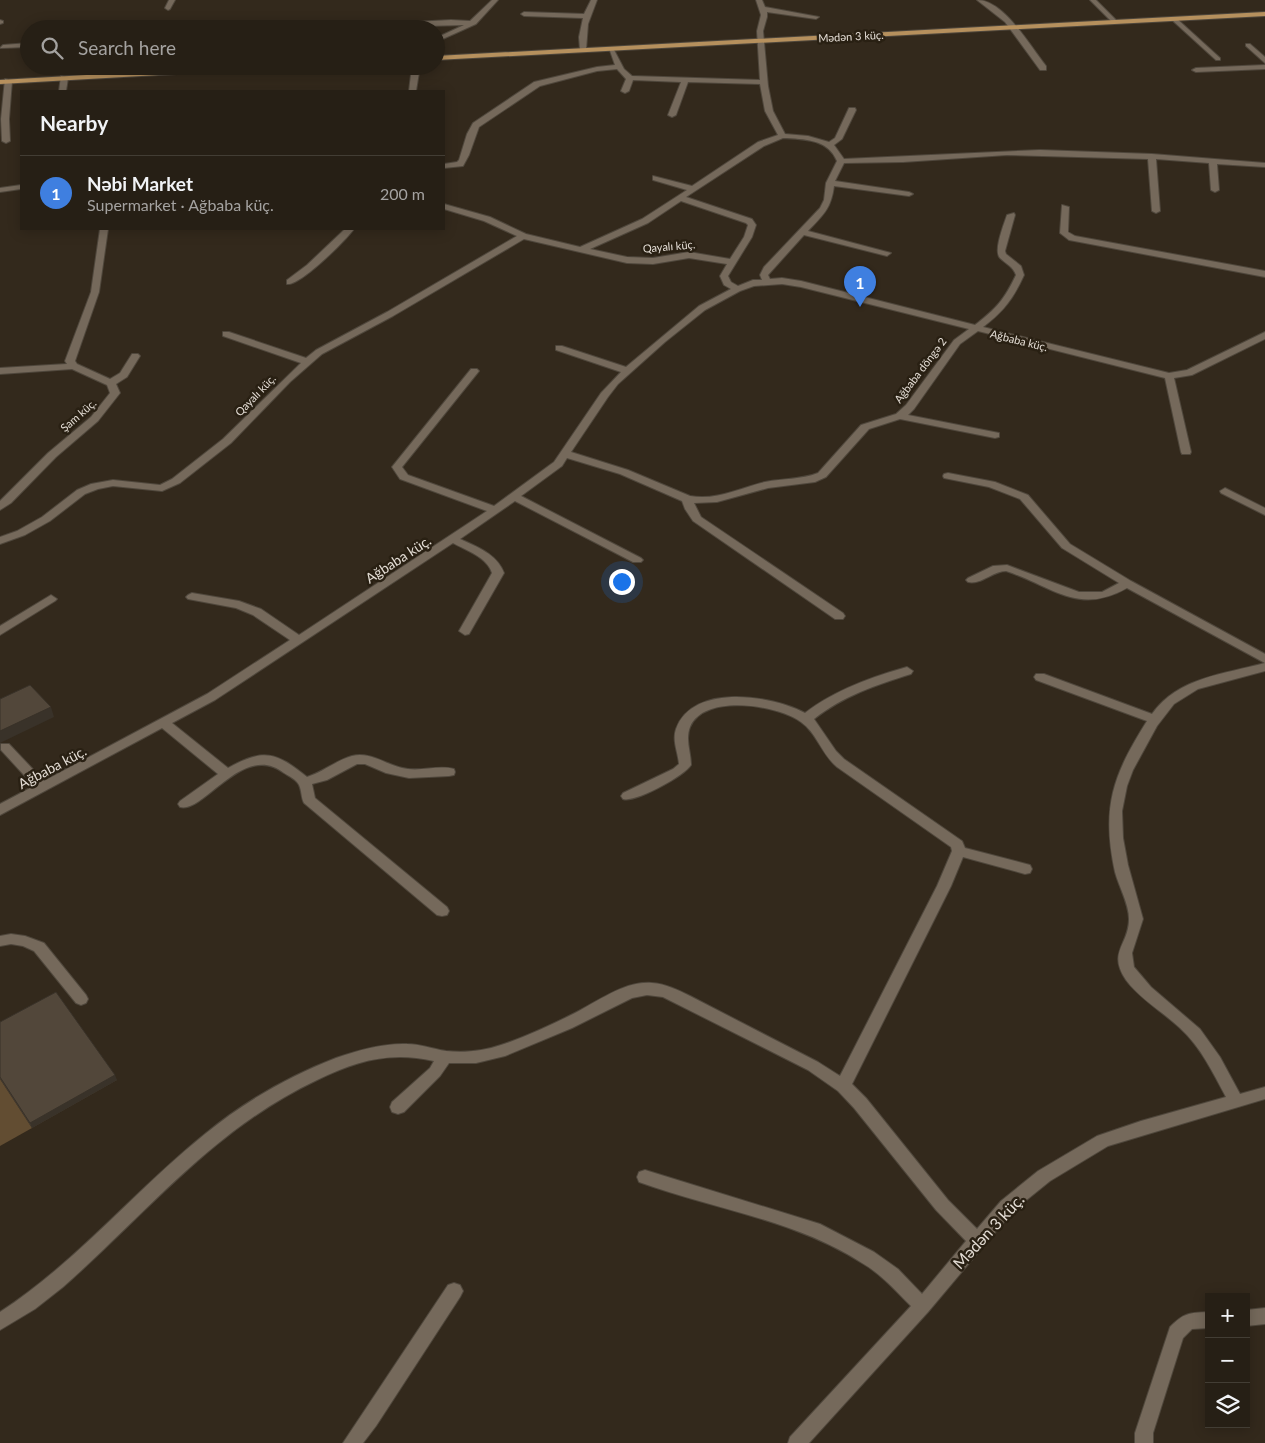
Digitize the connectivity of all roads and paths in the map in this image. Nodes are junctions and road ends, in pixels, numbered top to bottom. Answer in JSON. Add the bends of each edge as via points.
{"nodes":[{"id":1,"x":172,"y":0,"type":"edge"},
{"id":2,"x":495,"y":0,"type":"edge"},
{"id":3,"x":594,"y":0,"type":"edge"},
{"id":4,"x":759,"y":0,"type":"edge"},
{"id":5,"x":980,"y":0,"type":"edge"},
{"id":6,"x":1093,"y":1,"type":"edge"},
{"id":7,"x":168,"y":8,"type":"dead end"},
{"id":8,"x":762,"y":9,"type":"junction"},
{"id":9,"x":524,"y":14,"type":"dead end"},
{"id":10,"x":1265,"y":14,"type":"edge"},
{"id":11,"x":586,"y":16,"type":"junction"},
{"id":12,"x":816,"y":18,"type":"dead end"},
{"id":13,"x":1174,"y":19,"type":"junction"},
{"id":14,"x":445,"y":22,"type":"edge"},
{"id":15,"x":1115,"y":22,"type":"junction"},
{"id":16,"x":474,"y":23,"type":"junction"},
{"id":17,"x":1012,"y":28,"type":"junction"},
{"id":18,"x":445,"y":36,"type":"edge"},
{"id":19,"x":762,"y":41,"type":"junction"},
{"id":20,"x":1248,"y":45,"type":"dead end"},
{"id":21,"x":20,"y":46,"type":"edge"},
{"id":22,"x":3,"y":47,"type":"dead end"},
{"id":23,"x":611,"y":49,"type":"junction"},
{"id":24,"x":583,"y":50,"type":"junction"},
{"id":25,"x":445,"y":58,"type":"edge"},
{"id":26,"x":1218,"y":59,"type":"dead end"},
{"id":27,"x":1265,"y":61,"type":"edge"},
{"id":28,"x":620,"y":67,"type":"junction"},
{"id":29,"x":1265,"y":67,"type":"edge"},
{"id":30,"x":1043,"y":68,"type":"dead end"},
{"id":31,"x":1196,"y":70,"type":"dead end"},
{"id":32,"x":89,"y":75,"type":"edge"},
{"id":33,"x":415,"y":75,"type":"edge"},
{"id":34,"x":64,"y":78,"type":"junction"},
{"id":35,"x":630,"y":78,"type":"junction"},
{"id":36,"x":4,"y":81,"type":"edge"},
{"id":37,"x":685,"y":81,"type":"junction"},
{"id":38,"x":762,"y":82,"type":"junction"},
{"id":39,"x":63,"y":90,"type":"edge"},
{"id":40,"x":412,"y":90,"type":"edge"},
{"id":41,"x":625,"y":91,"type":"dead end"},
{"id":42,"x":852,"y":110,"type":"dead end"},
{"id":43,"x":672,"y":115,"type":"dead end"},
{"id":44,"x":782,"y":136,"type":"junction"},
{"id":45,"x":6,"y":141,"type":"dead end"},
{"id":46,"x":829,"y":145,"type":"junction"},
{"id":47,"x":1152,"y":156,"type":"junction"},
{"id":48,"x":841,"y":161,"type":"junction"},
{"id":49,"x":1213,"y":161,"type":"junction"},
{"id":50,"x":1265,"y":165,"type":"edge"},
{"id":51,"x":445,"y":166,"type":"edge"},
{"id":52,"x":656,"y":178,"type":"dead end"},
{"id":53,"x":830,"y":183,"type":"junction"},
{"id":54,"x":20,"y":187,"type":"edge"},
{"id":55,"x":693,"y":189,"type":"junction"},
{"id":56,"x":0,"y":190,"type":"edge"},
{"id":57,"x":1214,"y":190,"type":"dead end"},
{"id":58,"x":909,"y":194,"type":"dead end"},
{"id":59,"x":680,"y":198,"type":"junction"},
{"id":60,"x":445,"y":206,"type":"edge"},
{"id":61,"x":1065,"y":207,"type":"dead end"},
{"id":62,"x":1156,"y":210,"type":"dead end"},
{"id":63,"x":1011,"y":215,"type":"dead end"},
{"id":64,"x":104,"y":230,"type":"edge"},
{"id":65,"x":349,"y":230,"type":"edge"},
{"id":66,"x":802,"y":232,"type":"junction"},
{"id":67,"x":523,"y":236,"type":"junction"},
{"id":68,"x":581,"y":248,"type":"junction"},
{"id":69,"x":887,"y":253,"type":"dead end"},
{"id":70,"x":730,"y":262,"type":"junction"},
{"id":71,"x":1265,"y":274,"type":"edge"},
{"id":72,"x":767,"y":281,"type":"junction"},
{"id":73,"x":290,"y":282,"type":"dead end"},
{"id":74,"x":737,"y":289,"type":"junction"},
{"id":75,"x":974,"y":328,"type":"junction"},
{"id":76,"x":226,"y":334,"type":"dead end"},
{"id":77,"x":1265,"y":335,"type":"edge"},
{"id":78,"x":559,"y":348,"type":"dead end"},
{"id":79,"x":135,"y":356,"type":"dead end"},
{"id":80,"x":307,"y":362,"type":"junction"},
{"id":81,"x":73,"y":366,"type":"junction"},
{"id":82,"x":0,"y":371,"type":"edge"},
{"id":83,"x":474,"y":371,"type":"dead end"},
{"id":84,"x":627,"y":371,"type":"junction"},
{"id":85,"x":1169,"y":376,"type":"junction"},
{"id":86,"x":111,"y":383,"type":"junction"},
{"id":87,"x":900,"y":416,"type":"junction"},
{"id":88,"x":995,"y":435,"type":"dead end"},
{"id":89,"x":1186,"y":452,"type":"dead end"},
{"id":90,"x":566,"y":454,"type":"junction"},
{"id":91,"x":948,"y":476,"type":"dead end"},
{"id":92,"x":1225,"y":490,"type":"dead end"},
{"id":93,"x":514,"y":496,"type":"junction"},
{"id":94,"x":687,"y":499,"type":"junction"},
{"id":95,"x":0,"y":507,"type":"edge"},
{"id":96,"x":495,"y":510,"type":"junction"},
{"id":97,"x":1265,"y":512,"type":"edge"},
{"id":98,"x":452,"y":539,"type":"junction"},
{"id":99,"x":0,"y":540,"type":"edge"},
{"id":100,"x":637,"y":560,"type":"dead end"},
{"id":101,"x":972,"y":580,"type":"dead end"},
{"id":102,"x":1126,"y":583,"type":"junction"},
{"id":103,"x":192,"y":597,"type":"dead end"},
{"id":104,"x":50,"y":599,"type":"dead end"},
{"id":105,"x":838,"y":616,"type":"dead end"},
{"id":106,"x":465,"y":631,"type":"dead end"},
{"id":107,"x":0,"y":632,"type":"edge"},
{"id":108,"x":298,"y":640,"type":"junction"},
{"id":109,"x":1265,"y":659,"type":"edge"},
{"id":110,"x":1265,"y":667,"type":"edge"},
{"id":111,"x":907,"y":671,"type":"dead end"},
{"id":112,"x":1040,"y":677,"type":"dead end"},
{"id":113,"x":806,"y":719,"type":"junction"},
{"id":114,"x":1154,"y":719,"type":"junction"},
{"id":115,"x":164,"y":723,"type":"junction"},
{"id":116,"x":5,"y":747,"type":"dead end"},
{"id":117,"x":449,"y":772,"type":"dead end"},
{"id":118,"x":227,"y":774,"type":"junction"},
{"id":119,"x":305,"y":782,"type":"junction"},
{"id":120,"x":43,"y":787,"type":"junction"},
{"id":121,"x":628,"y":796,"type":"dead end"},
{"id":122,"x":185,"y":804,"type":"dead end"},
{"id":123,"x":0,"y":810,"type":"edge"},
{"id":124,"x":959,"y":851,"type":"junction"},
{"id":125,"x":1025,"y":869,"type":"dead end"},
{"id":126,"x":442,"y":911,"type":"dead end"},
{"id":127,"x":0,"y":941,"type":"edge"},
{"id":128,"x":82,"y":999,"type":"dead end"},
{"id":129,"x":445,"y":1056,"type":"junction"},
{"id":130,"x":843,"y":1086,"type":"junction"},
{"id":131,"x":1265,"y":1094,"type":"edge"},
{"id":132,"x":1236,"y":1101,"type":"junction"},
{"id":133,"x":398,"y":1108,"type":"dead end"},
{"id":134,"x":644,"y":1177,"type":"dead end"},
{"id":135,"x":976,"y":1240,"type":"junction"},
{"id":136,"x":454,"y":1291,"type":"dead end"},
{"id":137,"x":922,"y":1306,"type":"junction"},
{"id":138,"x":1265,"y":1316,"type":"edge"},
{"id":139,"x":1250,"y":1318,"type":"edge"},
{"id":140,"x":1205,"y":1320,"type":"edge"},
{"id":141,"x":0,"y":1322,"type":"edge"},
{"id":142,"x":352,"y":1443,"type":"edge"},
{"id":143,"x":797,"y":1443,"type":"edge"},
{"id":144,"x":1144,"y":1443,"type":"edge"}],
"edges":[{"from":1,"to":7,"type":"street"},
{"from":2,"to":16,"type":"street"},
{"from":3,"to":11,"type":"street"},
{"from":4,"to":8,"type":"street"},
{"from":5,"to":17,"type":"street","via":[[998,10]]},
{"from":6,"to":15,"type":"street"},
{"from":8,"to":12,"type":"street"},
{"from":8,"to":19,"type":"street"},
{"from":9,"to":11,"type":"street"},
{"from":10,"to":13,"type":"main road","name":"Mədən 3 küç."},
{"from":11,"to":24,"type":"street","via":[[581,39]]},
{"from":13,"to":15,"type":"main road","name":"Mədən 3 küç."},
{"from":13,"to":26,"type":"street"},
{"from":14,"to":16,"type":"street"},
{"from":15,"to":17,"type":"main road","name":"Mədən 3 küç."},
{"from":16,"to":18,"type":"street"},
{"from":17,"to":19,"type":"main road","name":"Mədən 3 küç."},
{"from":17,"to":30,"type":"street"},
{"from":19,"to":23,"type":"main road","name":"Mədən 3 küç."},
{"from":19,"to":38,"type":"street"},
{"from":20,"to":27,"type":"street"},
{"from":21,"to":22,"type":"street"},
{"from":23,"to":24,"type":"main road","name":"Mədən 3 küç."},
{"from":23,"to":28,"type":"street"},
{"from":24,"to":25,"type":"main road","name":"Mədən 3 küç."},
{"from":28,"to":35,"type":"street"},
{"from":28,"to":51,"type":"street","via":[[558,77],[532,86],[476,125],[471,131],[464,160],[460,164]]},
{"from":29,"to":31,"type":"street"},
{"from":32,"to":34,"type":"main road"},
{"from":33,"to":40,"type":"street"},
{"from":34,"to":36,"type":"main road"},
{"from":34,"to":39,"type":"street"},
{"from":35,"to":37,"type":"street"},
{"from":35,"to":41,"type":"street"},
{"from":36,"to":45,"type":"street"},
{"from":37,"to":38,"type":"street"},
{"from":37,"to":43,"type":"street"},
{"from":38,"to":44,"type":"street","via":[[773,123]]},
{"from":42,"to":46,"type":"street","via":[[838,139]]},
{"from":44,"to":46,"type":"street"},
{"from":44,"to":55,"type":"street","via":[[761,144]]},
{"from":46,"to":48,"type":"street","via":[[836,149]]},
{"from":47,"to":48,"type":"street","via":[[1006,153]]},
{"from":47,"to":49,"type":"street"},
{"from":47,"to":62,"type":"street"},
{"from":48,"to":53,"type":"street"},
{"from":49,"to":50,"type":"street"},
{"from":49,"to":57,"type":"street"},
{"from":52,"to":55,"type":"street"},
{"from":53,"to":58,"type":"street"},
{"from":53,"to":66,"type":"street","via":[[824,209]]},
{"from":54,"to":56,"type":"street"},
{"from":55,"to":59,"type":"street"},
{"from":59,"to":68,"type":"street","via":[[628,230]]},
{"from":59,"to":70,"type":"street","via":[[749,221],[751,233]]},
{"from":60,"to":67,"type":"street","name":"Qayalı küç."},
{"from":61,"to":71,"type":"street","via":[[1064,233],[1072,238]]},
{"from":63,"to":75,"type":"street","name":"Ağbaba döngə 2","via":[[1001,251],[1018,268],[1020,275],[999,312]]},
{"from":64,"to":81,"type":"street","via":[[95,292],[72,351],[70,361]]},
{"from":65,"to":73,"type":"street"},
{"from":66,"to":69,"type":"street"},
{"from":66,"to":72,"type":"street","via":[[767,269],[764,276]]},
{"from":67,"to":68,"type":"street","name":"Qayalı küç."},
{"from":67,"to":80,"type":"street","name":"Qayalı küç.","via":[[336,342]]},
{"from":68,"to":70,"type":"street","name":"Qayalı küç.","via":[[627,260],[653,260],[689,254]]},
{"from":70,"to":74,"type":"street","via":[[724,276],[727,283]]},
{"from":72,"to":74,"type":"street","name":"Ağbaba küç."},
{"from":72,"to":75,"type":"street","name":"Ağbaba küç.","via":[[801,284]]},
{"from":74,"to":84,"type":"street","name":"Ağbaba küç.","via":[[689,317]]},
{"from":75,"to":85,"type":"street","name":"Ağbaba küç."},
{"from":75,"to":87,"type":"street","name":"Ağbaba döngə 2","via":[[957,342]]},
{"from":76,"to":80,"type":"street"},
{"from":77,"to":85,"type":"street","name":"Ağbaba küç.","via":[[1189,373]]},
{"from":78,"to":84,"type":"street"},
{"from":79,"to":86,"type":"street","via":[[124,375]]},
{"from":80,"to":99,"type":"street","name":"Qayalı küç.","via":[[227,441],[176,481],[162,488],[113,483],[95,486],[81,492],[46,519]]},
{"from":81,"to":82,"type":"street"},
{"from":81,"to":86,"type":"street"},
{"from":83,"to":96,"type":"street","via":[[397,467],[404,476]]},
{"from":84,"to":90,"type":"street","name":"Ağbaba küç.","via":[[604,395]]},
{"from":85,"to":89,"type":"street"},
{"from":86,"to":95,"type":"street","name":"Şam küç.","via":[[115,393],[110,403],[51,455]]},
{"from":87,"to":88,"type":"street"},
{"from":87,"to":94,"type":"street","name":"Ağbaba döngə 2","via":[[865,427],[822,475],[811,480],[767,485],[717,499]]},
{"from":90,"to":93,"type":"street","name":"Ağbaba küç."},
{"from":90,"to":94,"type":"street","name":"Ağbaba döngə 2","via":[[624,472]]},
{"from":91,"to":102,"type":"street","via":[[991,484],[1024,497],[1066,546]]},
{"from":92,"to":97,"type":"street"},
{"from":93,"to":96,"type":"street","name":"Ağbaba küç."},
{"from":93,"to":100,"type":"street"},
{"from":94,"to":105,"type":"street","via":[[697,519]]},
{"from":96,"to":98,"type":"street","name":"Ağbaba küç."},
{"from":98,"to":106,"type":"street","via":[[492,561],[498,573]]},
{"from":98,"to":108,"type":"street","name":"Ağbaba küç."},
{"from":101,"to":102,"type":"street","via":[[997,568],[1007,568],[1075,596],[1088,597],[1104,595]]},
{"from":102,"to":109,"type":"street"},
{"from":103,"to":108,"type":"street","via":[[239,605],[257,612]]},
{"from":104,"to":107,"type":"street"},
{"from":108,"to":115,"type":"street","name":"Ağbaba küç.","via":[[211,697]]},
{"from":110,"to":114,"type":"street","via":[[1211,681],[1175,696]]},
{"from":111,"to":113,"type":"street","via":[[856,686],[818,708]]},
{"from":112,"to":114,"type":"street"},
{"from":113,"to":121,"type":"street","via":[[754,703],[731,701],[705,706],[693,713],[682,733],[680,739],[685,765],[678,772]]},
{"from":113,"to":124,"type":"street","via":[[831,754],[845,767],[950,838]]},
{"from":114,"to":132,"type":"street","via":[[1128,766],[1116,803],[1121,863],[1137,922],[1123,959],[1128,970],[1151,995],[1188,1026],[1208,1050]]},
{"from":115,"to":118,"type":"street"},
{"from":115,"to":120,"type":"street","name":"Ağbaba küç."},
{"from":116,"to":120,"type":"street"},
{"from":117,"to":119,"type":"street","via":[[409,774],[366,759],[354,760],[322,778]]},
{"from":118,"to":119,"type":"street","via":[[256,760],[267,759],[276,761]]},
{"from":118,"to":122,"type":"street"},
{"from":119,"to":126,"type":"street","via":[[309,800]]},
{"from":120,"to":123,"type":"street","name":"Ağbaba küç."},
{"from":124,"to":125,"type":"street"},
{"from":124,"to":130,"type":"street","via":[[924,928]]},
{"from":127,"to":128,"type":"street","via":[[25,941],[39,947]]},
{"from":129,"to":130,"type":"street","via":[[482,1056],[504,1050],[630,993],[648,989],[665,991],[685,1000],[813,1066]]},
{"from":129,"to":133,"type":"street","via":[[435,1072]]},
{"from":129,"to":141,"type":"street","via":[[407,1050],[360,1056],[322,1070],[262,1102],[209,1140],[51,1286]]},
{"from":130,"to":135,"type":"street","via":[[942,1205]]},
{"from":131,"to":132,"type":"street","name":"Mədən 3 küç."},
{"from":132,"to":135,"type":"street","name":"Mədən 3 küç.","via":[[1104,1142],[1044,1176],[1007,1206]]},
{"from":134,"to":137,"type":"street","via":[[814,1229],[868,1257],[892,1275]]},
{"from":135,"to":137,"type":"street","name":"Mədən 3 küç."},
{"from":136,"to":142,"type":"street"},
{"from":137,"to":143,"type":"street","name":"Mədən 3 küç."},
{"from":138,"to":139,"type":"street"},
{"from":140,"to":144,"type":"street","via":[[1188,1321],[1176,1333],[1144,1433]]}]}
